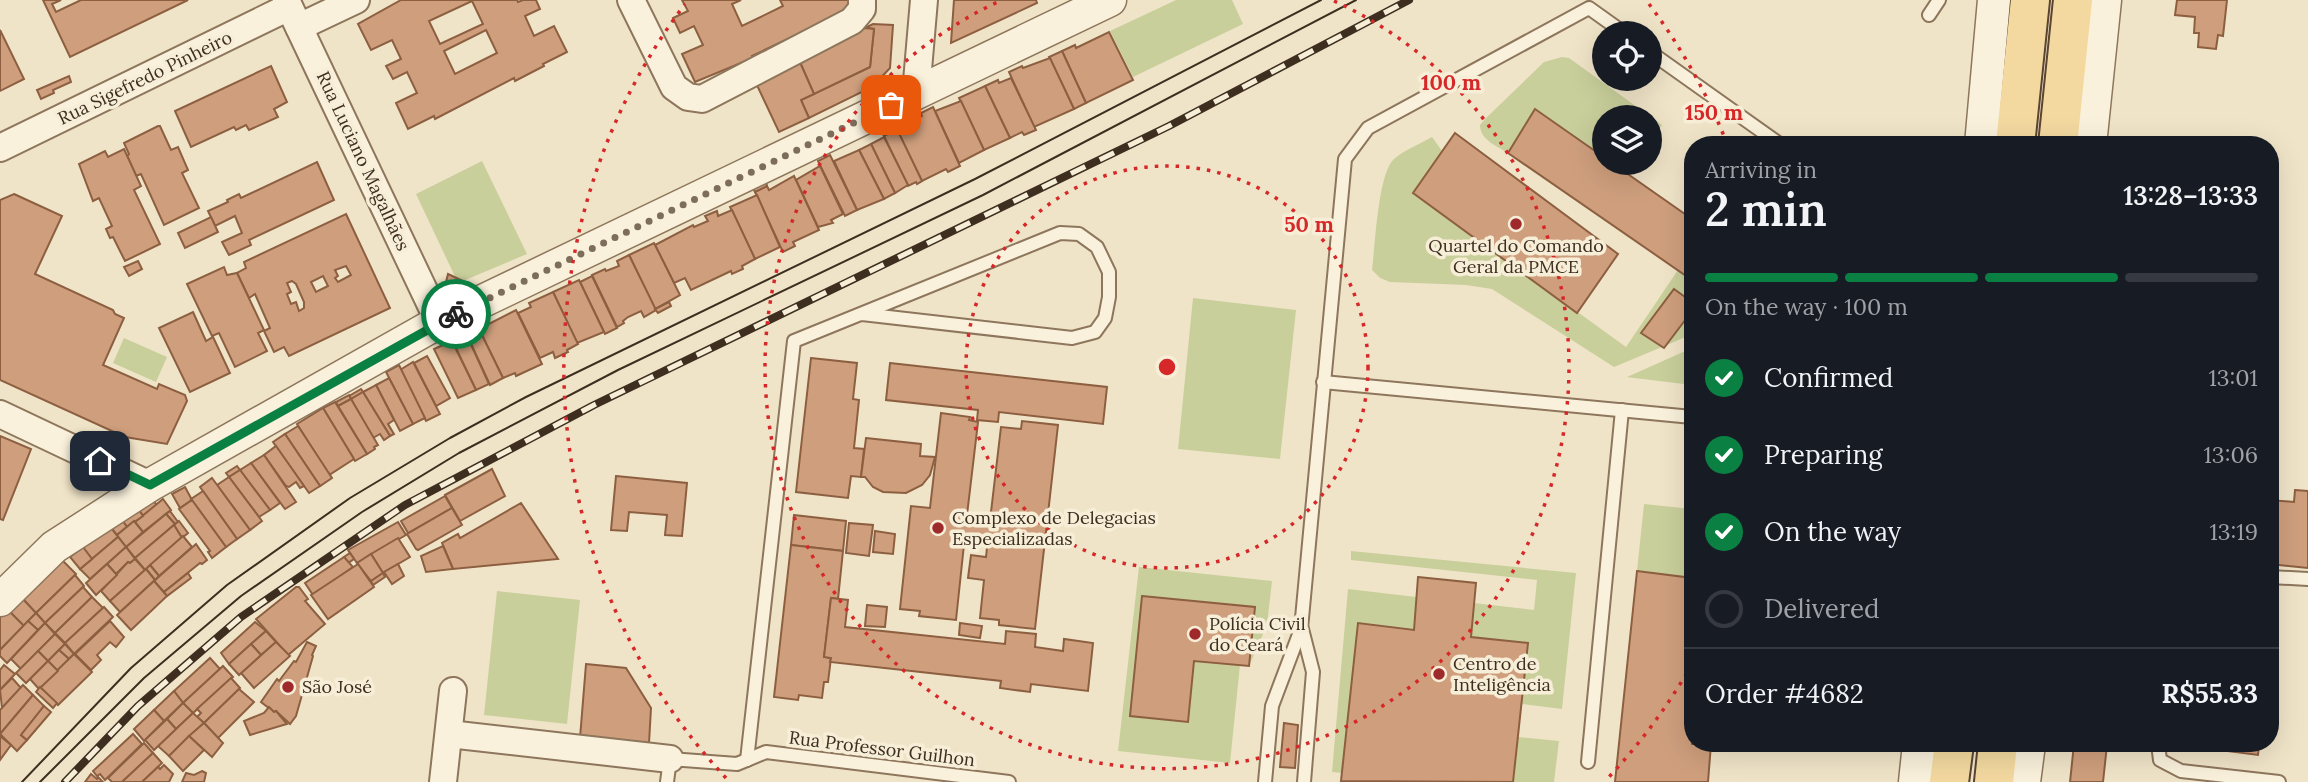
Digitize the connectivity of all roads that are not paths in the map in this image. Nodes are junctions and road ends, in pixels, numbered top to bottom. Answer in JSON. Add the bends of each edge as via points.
{"nodes":[{"id":1,"x":356,"y":0,"type":"edge"},
{"id":2,"x":631,"y":0,"type":"edge"},
{"id":3,"x":862,"y":0,"type":"edge"},
{"id":4,"x":924,"y":0,"type":"edge"},
{"id":5,"x":1110,"y":0,"type":"edge"},
{"id":6,"x":1939,"y":0,"type":"edge"},
{"id":7,"x":1994,"y":0,"type":"edge"},
{"id":8,"x":2030,"y":0,"type":"edge"},
{"id":9,"x":2073,"y":0,"type":"edge"},
{"id":10,"x":2105,"y":0,"type":"edge"},
{"id":11,"x":291,"y":12,"type":"edge"},
{"id":12,"x":1929,"y":15,"type":"dead end"},
{"id":13,"x":1608,"y":21,"type":"edge"},
{"id":14,"x":1662,"y":61,"type":"edge"},
{"id":15,"x":916,"y":93,"type":"junction"},
{"id":16,"x":1768,"y":136,"type":"edge"},
{"id":17,"x":1982,"y":136,"type":"edge"},
{"id":18,"x":2016,"y":136,"type":"edge"},
{"id":19,"x":2059,"y":136,"type":"edge"},
{"id":20,"x":2091,"y":136,"type":"edge"},
{"id":21,"x":0,"y":148,"type":"edge"},
{"id":22,"x":862,"y":314,"type":"junction"},
{"id":23,"x":439,"y":322,"type":"junction"},
{"id":24,"x":1323,"y":382,"type":"junction"},
{"id":25,"x":1622,"y":411,"type":"junction"},
{"id":26,"x":0,"y":414,"type":"edge"},
{"id":27,"x":1684,"y":417,"type":"edge"},
{"id":28,"x":150,"y":485,"type":"junction"},
{"id":29,"x":2279,"y":577,"type":"edge"},
{"id":30,"x":2308,"y":579,"type":"edge"},
{"id":31,"x":0,"y":600,"type":"edge"},
{"id":32,"x":1301,"y":629,"type":"junction"},
{"id":33,"x":453,"y":691,"type":"dead end"},
{"id":34,"x":449,"y":734,"type":"junction"},
{"id":35,"x":1918,"y":752,"type":"edge"},
{"id":36,"x":1953,"y":752,"type":"edge"},
{"id":37,"x":1997,"y":752,"type":"edge"},
{"id":38,"x":2028,"y":752,"type":"edge"},
{"id":39,"x":2159,"y":752,"type":"edge"},
{"id":40,"x":747,"y":760,"type":"junction"},
{"id":41,"x":1588,"y":762,"type":"dead end"},
{"id":42,"x":668,"y":770,"type":"edge"},
{"id":43,"x":443,"y":782,"type":"edge"},
{"id":44,"x":1009,"y":782,"type":"edge"},
{"id":45,"x":1265,"y":782,"type":"edge"},
{"id":46,"x":1304,"y":782,"type":"edge"},
{"id":47,"x":1915,"y":782,"type":"edge"},
{"id":48,"x":1950,"y":782,"type":"edge"},
{"id":49,"x":1994,"y":782,"type":"edge"},
{"id":50,"x":2024,"y":782,"type":"edge"},
{"id":51,"x":2279,"y":782,"type":"edge"}],
"edges":[{"from":1,"to":11,"type":"street","name":"Rua Sigefredo Pinheiro"},
{"from":2,"to":3,"type":"street","via":[[674,87],[688,97],[702,99],[852,21],[862,9]]},
{"from":4,"to":15,"type":"street"},
{"from":5,"to":15,"type":"street"},
{"from":6,"to":12,"type":"lane"},
{"from":7,"to":17,"type":"street"},
{"from":8,"to":18,"type":"main road"},
{"from":9,"to":19,"type":"main road"},
{"from":10,"to":20,"type":"street"},
{"from":11,"to":21,"type":"street","name":"Rua Sigefredo Pinheiro"},
{"from":11,"to":23,"type":"street","name":"Rua Luciano Magalhães"},
{"from":13,"to":24,"type":"lane","via":[[1589,8],[1367,128],[1345,159]]},
{"from":14,"to":16,"type":"lane"},
{"from":15,"to":23,"type":"street"},
{"from":22,"to":22,"type":"lane","via":[[1060,233],[1079,234],[1097,247],[1109,272],[1105,318],[1095,332],[1072,338]]},
{"from":22,"to":40,"type":"lane","via":[[794,341]]},
{"from":23,"to":28,"type":"street"},
{"from":24,"to":25,"type":"lane"},
{"from":24,"to":32,"type":"lane"},
{"from":25,"to":27,"type":"lane"},
{"from":25,"to":41,"type":"lane"},
{"from":26,"to":28,"type":"street"},
{"from":28,"to":31,"type":"street","via":[[54,547]]},
{"from":29,"to":30,"type":"lane"},
{"from":32,"to":45,"type":"lane","via":[[1272,706]]},
{"from":32,"to":46,"type":"lane","via":[[1313,672]]},
{"from":33,"to":34,"type":"street"},
{"from":34,"to":42,"type":"street"},
{"from":34,"to":43,"type":"street"},
{"from":35,"to":47,"type":"street"},
{"from":36,"to":48,"type":"main road"},
{"from":37,"to":49,"type":"main road"},
{"from":38,"to":50,"type":"street"},
{"from":39,"to":51,"type":"lane","via":[[2160,760],[2182,771]]},
{"from":40,"to":42,"type":"lane","name":"Rua Professor Guilhon"},
{"from":40,"to":44,"type":"lane","name":"Rua Professor Guilhon","via":[[766,752]]}]}
